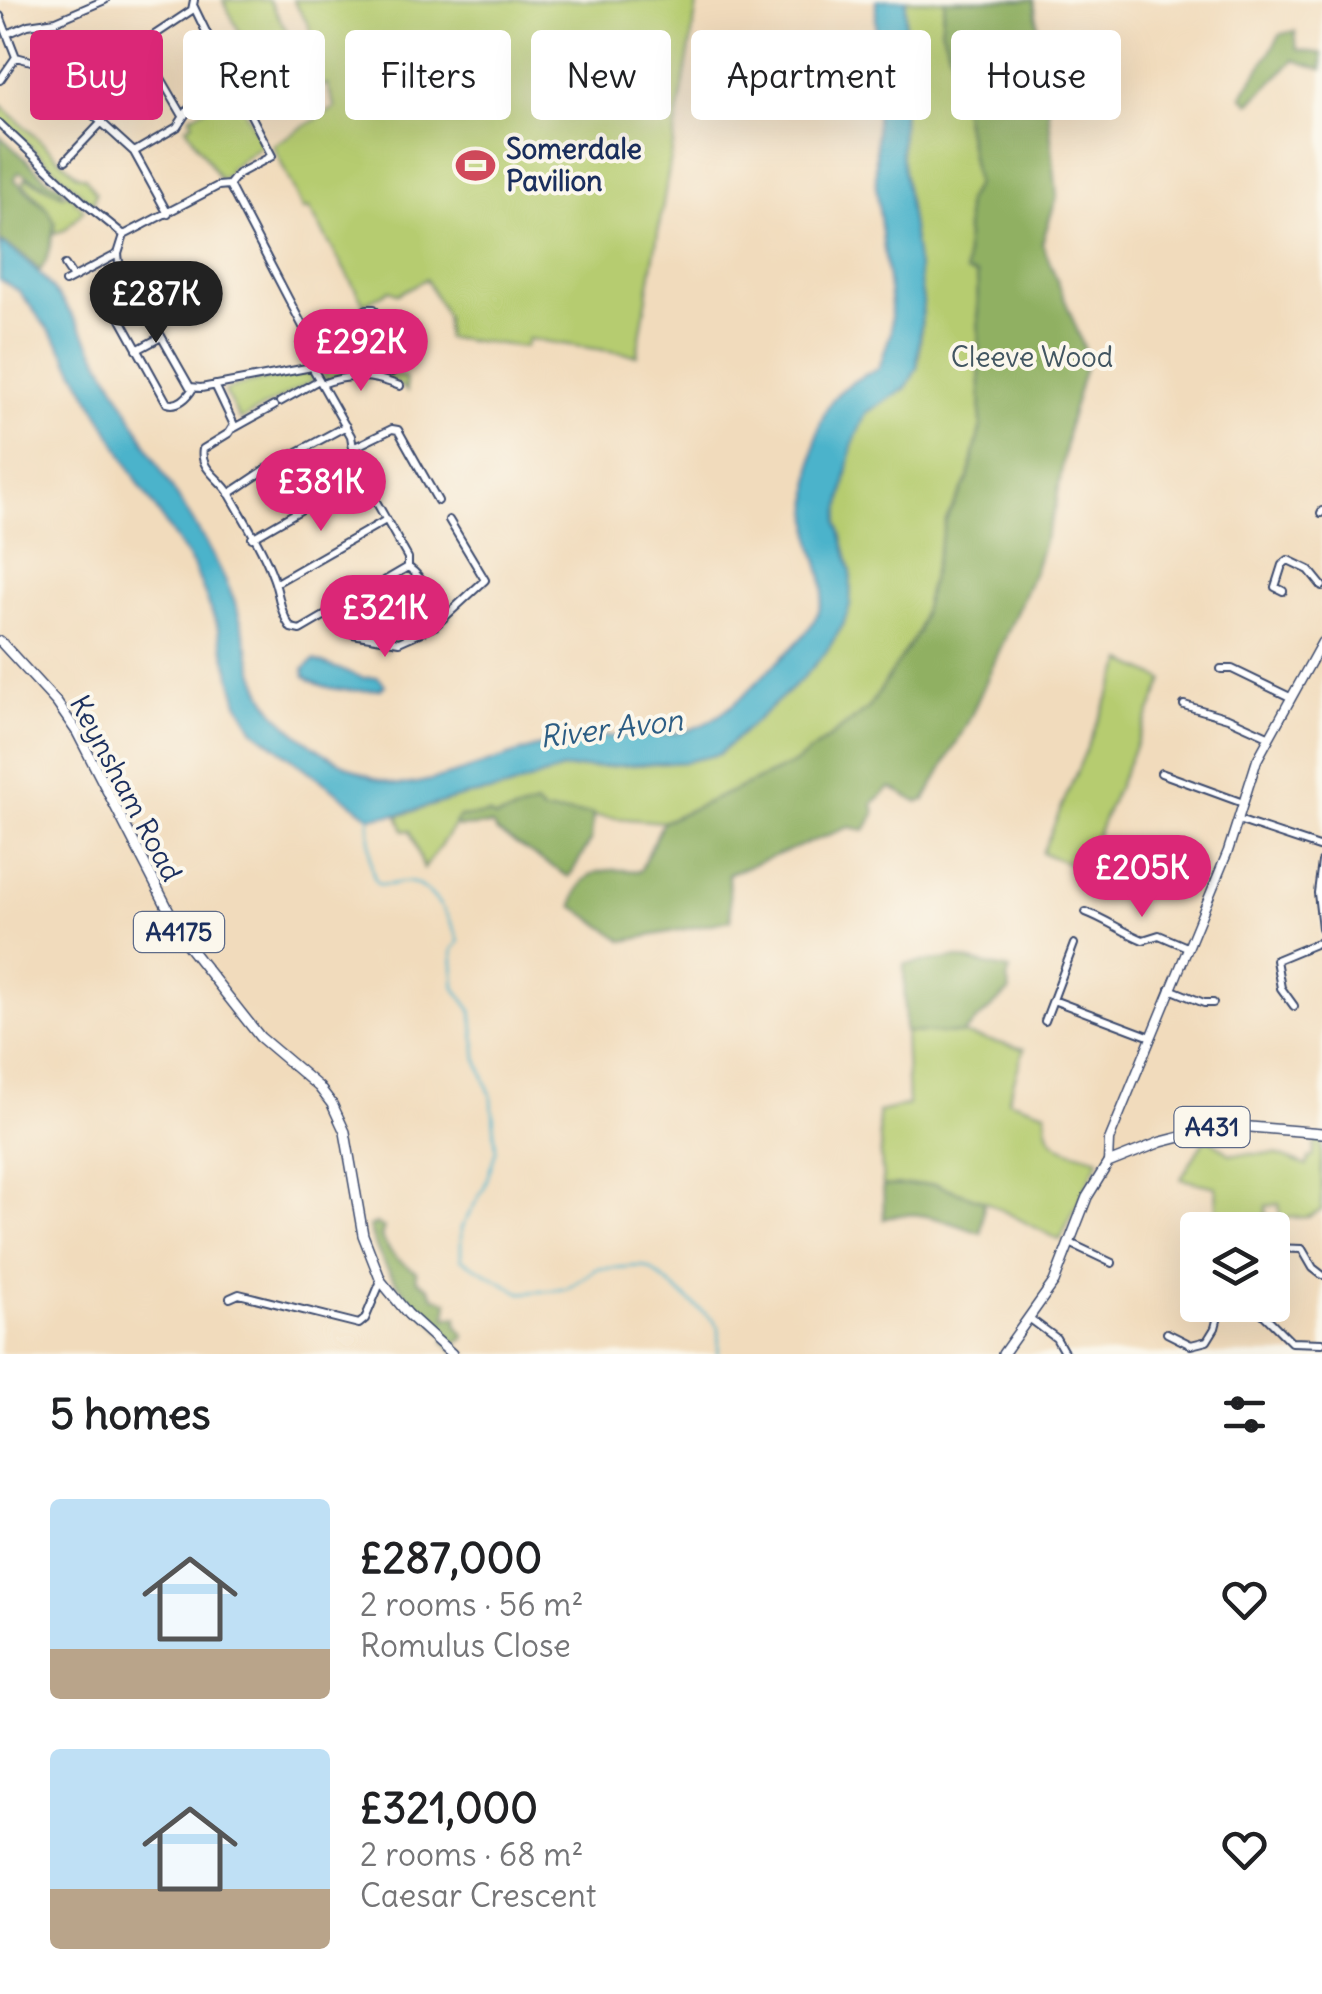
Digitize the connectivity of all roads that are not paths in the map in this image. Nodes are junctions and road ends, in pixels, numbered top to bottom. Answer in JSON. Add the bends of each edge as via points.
{"nodes":[{"id":1,"x":105,"y":0,"type":"edge"},
{"id":2,"x":194,"y":4,"type":"edge"},
{"id":3,"x":0,"y":16,"type":"edge"},
{"id":4,"x":160,"y":30,"type":"edge"},
{"id":5,"x":206,"y":30,"type":"edge"},
{"id":6,"x":7,"y":34,"type":"junction"},
{"id":7,"x":16,"y":57,"type":"junction"},
{"id":8,"x":30,"y":61,"type":"edge"},
{"id":9,"x":0,"y":80,"type":"edge"},
{"id":10,"x":163,"y":82,"type":"edge"},
{"id":11,"x":183,"y":116,"type":"joint"},
{"id":12,"x":100,"y":120,"type":"edge"},
{"id":13,"x":254,"y":120,"type":"edge"},
{"id":14,"x":102,"y":122,"type":"junction"},
{"id":15,"x":0,"y":124,"type":"edge"},
{"id":16,"x":134,"y":152,"type":"junction"},
{"id":17,"x":66,"y":160,"type":"dead end"},
{"id":18,"x":229,"y":185,"type":"junction"},
{"id":19,"x":168,"y":214,"type":"junction"},
{"id":20,"x":124,"y":235,"type":"junction"},
{"id":21,"x":118,"y":254,"type":"junction"},
{"id":22,"x":66,"y":265,"type":"dead end"},
{"id":23,"x":73,"y":277,"type":"junction"},
{"id":24,"x":65,"y":282,"type":"dead end"},
{"id":25,"x":119,"y":316,"type":"dead end"},
{"id":26,"x":161,"y":337,"type":"junction"},
{"id":27,"x":311,"y":342,"type":"junction"},
{"id":28,"x":138,"y":350,"type":"junction"},
{"id":29,"x":341,"y":360,"type":"dead end"},
{"id":30,"x":312,"y":367,"type":"junction"},
{"id":31,"x":320,"y":382,"type":"junction"},
{"id":32,"x":215,"y":386,"type":"junction"},
{"id":33,"x":400,"y":386,"type":"dead end"},
{"id":34,"x":193,"y":388,"type":"junction"},
{"id":35,"x":346,"y":426,"type":"junction"},
{"id":36,"x":233,"y":429,"type":"junction"},
{"id":37,"x":355,"y":446,"type":"junction"},
{"id":38,"x":361,"y":475,"type":"junction"},
{"id":39,"x":229,"y":494,"type":"junction"},
{"id":40,"x":438,"y":501,"type":"dead end"},
{"id":41,"x":386,"y":520,"type":"junction"},
{"id":42,"x":449,"y":520,"type":"dead end"},
{"id":43,"x":252,"y":538,"type":"junction"},
{"id":44,"x":408,"y":567,"type":"junction"},
{"id":45,"x":276,"y":583,"type":"junction"},
{"id":46,"x":1322,"y":586,"type":"edge"},
{"id":47,"x":1275,"y":588,"type":"dead end"},
{"id":48,"x":335,"y":609,"type":"junction"},
{"id":49,"x":446,"y":616,"type":"junction"},
{"id":50,"x":0,"y":641,"type":"edge"},
{"id":51,"x":1321,"y":645,"type":"edge"},
{"id":52,"x":1221,"y":669,"type":"dead end"},
{"id":53,"x":1290,"y":697,"type":"junction"},
{"id":54,"x":1184,"y":705,"type":"dead end"},
{"id":55,"x":1268,"y":736,"type":"junction"},
{"id":56,"x":1162,"y":773,"type":"dead end"},
{"id":57,"x":1243,"y":804,"type":"junction"},
{"id":58,"x":1238,"y":820,"type":"junction"},
{"id":59,"x":1322,"y":848,"type":"edge"},
{"id":60,"x":1322,"y":862,"type":"edge"},
{"id":61,"x":1320,"y":894,"type":"edge"},
{"id":62,"x":1086,"y":912,"type":"dead end"},
{"id":63,"x":1322,"y":928,"type":"edge"},
{"id":64,"x":1322,"y":941,"type":"edge"},
{"id":65,"x":1074,"y":944,"type":"dead end"},
{"id":66,"x":1188,"y":948,"type":"junction"},
{"id":67,"x":1170,"y":989,"type":"junction"},
{"id":68,"x":1053,"y":1000,"type":"junction"},
{"id":69,"x":1207,"y":1006,"type":"dead end"},
{"id":70,"x":1294,"y":1006,"type":"dead end"},
{"id":71,"x":1044,"y":1021,"type":"dead end"},
{"id":72,"x":1152,"y":1037,"type":"junction"},
{"id":73,"x":1322,"y":1132,"type":"edge"},
{"id":74,"x":1108,"y":1163,"type":"junction"},
{"id":75,"x":1070,"y":1242,"type":"junction"},
{"id":76,"x":1290,"y":1249,"type":"edge"},
{"id":77,"x":1112,"y":1264,"type":"dead end"},
{"id":78,"x":1322,"y":1276,"type":"edge"},
{"id":79,"x":381,"y":1281,"type":"junction"},
{"id":80,"x":230,"y":1298,"type":"dead end"},
{"id":81,"x":1029,"y":1318,"type":"junction"},
{"id":82,"x":1217,"y":1322,"type":"edge"},
{"id":83,"x":1270,"y":1322,"type":"edge"},
{"id":84,"x":1171,"y":1339,"type":"dead end"},
{"id":85,"x":1322,"y":1343,"type":"edge"},
{"id":86,"x":452,"y":1354,"type":"edge"},
{"id":87,"x":1003,"y":1354,"type":"edge"},
{"id":88,"x":1065,"y":1354,"type":"edge"}],
"edges":[{"from":1,"to":6,"type":"street"},
{"from":2,"to":4,"type":"street"},
{"from":2,"to":5,"type":"street"},
{"from":3,"to":6,"type":"street"},
{"from":6,"to":7,"type":"street"},
{"from":7,"to":8,"type":"street"},
{"from":7,"to":9,"type":"street"},
{"from":10,"to":11,"type":"street"},
{"from":11,"to":16,"type":"street","via":[[177,127]]},
{"from":12,"to":14,"type":"street"},
{"from":13,"to":18,"type":"street","via":[[272,156]]},
{"from":14,"to":16,"type":"street"},
{"from":14,"to":17,"type":"street"},
{"from":15,"to":20,"type":"street"},
{"from":16,"to":19,"type":"street"},
{"from":18,"to":19,"type":"street"},
{"from":18,"to":27,"type":"street"},
{"from":19,"to":20,"type":"street"},
{"from":20,"to":21,"type":"street"},
{"from":21,"to":23,"type":"street"},
{"from":21,"to":26,"type":"street"},
{"from":22,"to":23,"type":"street"},
{"from":23,"to":24,"type":"street"},
{"from":25,"to":28,"type":"street"},
{"from":26,"to":28,"type":"street"},
{"from":26,"to":34,"type":"street"},
{"from":27,"to":29,"type":"street","via":[[374,310],[391,338],[388,370]]},
{"from":27,"to":30,"type":"street"},
{"from":28,"to":34,"type":"street","via":[[167,403],[176,404]]},
{"from":30,"to":31,"type":"street"},
{"from":30,"to":32,"type":"street"},
{"from":31,"to":33,"type":"street","via":[[356,375]]},
{"from":31,"to":35,"type":"street"},
{"from":31,"to":36,"type":"street"},
{"from":32,"to":34,"type":"street"},
{"from":32,"to":36,"type":"street"},
{"from":35,"to":37,"type":"street"},
{"from":35,"to":39,"type":"street"},
{"from":36,"to":39,"type":"street","via":[[201,454]]},
{"from":37,"to":38,"type":"street"},
{"from":37,"to":40,"type":"street","via":[[398,430]]},
{"from":38,"to":41,"type":"street"},
{"from":38,"to":43,"type":"street"},
{"from":39,"to":43,"type":"street"},
{"from":41,"to":44,"type":"street"},
{"from":41,"to":45,"type":"street"},
{"from":42,"to":49,"type":"street","via":[[485,580]]},
{"from":43,"to":45,"type":"street"},
{"from":44,"to":48,"type":"street"},
{"from":44,"to":49,"type":"street"},
{"from":45,"to":48,"type":"street","via":[[291,628],[300,630]]},
{"from":46,"to":47,"type":"street","via":[[1292,560],[1283,562]]},
{"from":48,"to":49,"type":"street","via":[[350,632],[390,642],[422,634]]},
{"from":50,"to":79,"type":"main road","name":"Keynsham Road","number":"A4175","via":[[77,732],[195,956],[260,1038],[332,1104],[345,1132],[364,1235]]},
{"from":51,"to":53,"type":"street"},
{"from":52,"to":53,"type":"street"},
{"from":53,"to":55,"type":"street"},
{"from":54,"to":55,"type":"street"},
{"from":55,"to":57,"type":"street"},
{"from":56,"to":57,"type":"street"},
{"from":57,"to":58,"type":"street"},
{"from":58,"to":59,"type":"street"},
{"from":58,"to":66,"type":"street"},
{"from":60,"to":61,"type":"street"},
{"from":61,"to":63,"type":"street"},
{"from":62,"to":66,"type":"street","via":[[1143,940],[1159,935]]},
{"from":64,"to":70,"type":"street","via":[[1276,960],[1285,1001]]},
{"from":65,"to":68,"type":"street"},
{"from":66,"to":67,"type":"street"},
{"from":67,"to":69,"type":"street"},
{"from":67,"to":72,"type":"street"},
{"from":68,"to":71,"type":"street"},
{"from":68,"to":72,"type":"street"},
{"from":72,"to":74,"type":"street","via":[[1108,1145]]},
{"from":73,"to":74,"type":"main road","number":"A431","via":[[1227,1125]]},
{"from":74,"to":75,"type":"main road"},
{"from":75,"to":77,"type":"street"},
{"from":75,"to":81,"type":"main road"},
{"from":76,"to":78,"type":"street","via":[[1302,1250]]},
{"from":79,"to":80,"type":"street","via":[[358,1324],[238,1294]]},
{"from":79,"to":86,"type":"main road","name":"Keynsham Road","number":"A4175"},
{"from":81,"to":87,"type":"main road"},
{"from":81,"to":88,"type":"street"},
{"from":82,"to":84,"type":"street","via":[[1207,1341]]},
{"from":83,"to":85,"type":"street","via":[[1291,1342]]}]}
